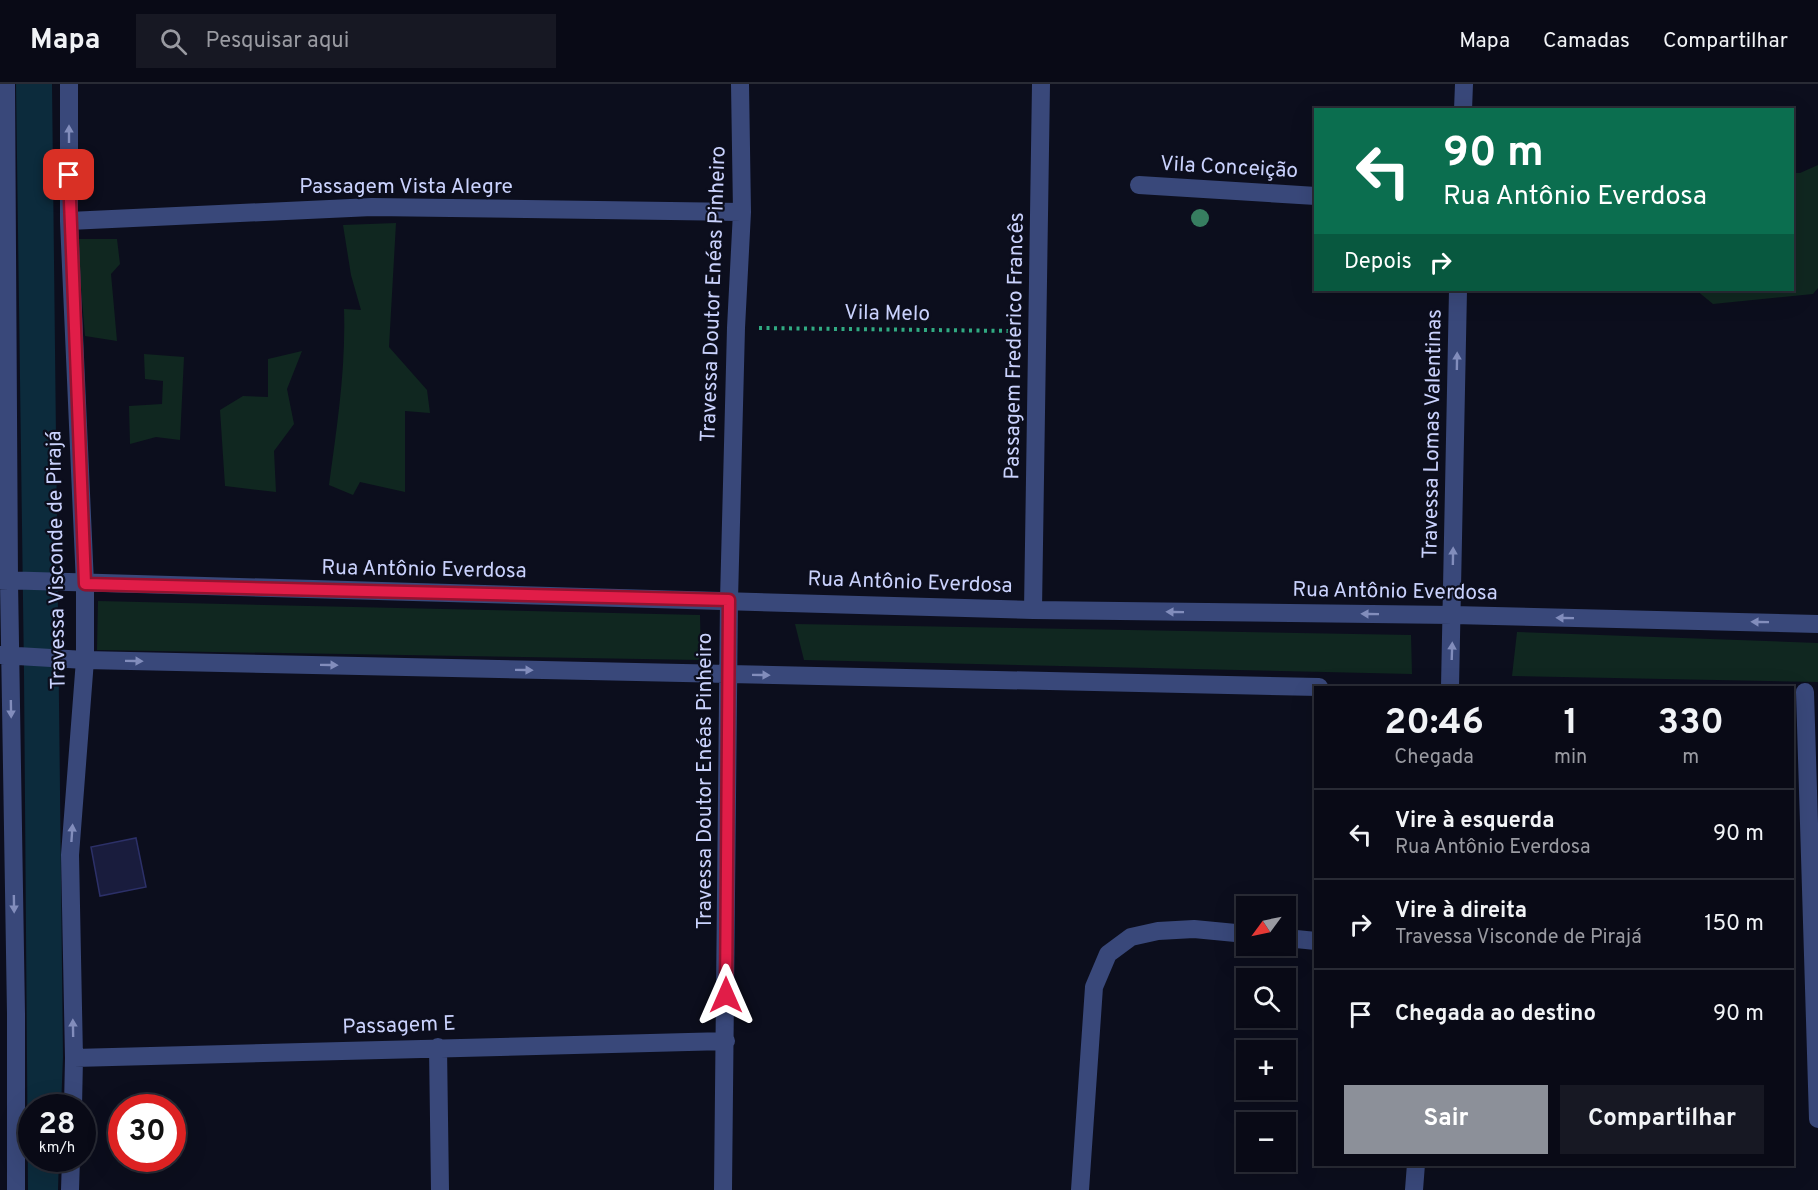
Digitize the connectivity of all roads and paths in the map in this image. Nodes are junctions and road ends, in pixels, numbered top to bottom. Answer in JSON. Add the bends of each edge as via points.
{"nodes":[{"id":1,"x":6,"y":84,"type":"edge"},
{"id":2,"x":69,"y":84,"type":"edge"},
{"id":3,"x":740,"y":84,"type":"edge"},
{"id":4,"x":1041,"y":84,"type":"edge"},
{"id":5,"x":1464,"y":84,"type":"edge"},
{"id":6,"x":1463,"y":108,"type":"edge"},
{"id":7,"x":1139,"y":185,"type":"dead end"},
{"id":8,"x":1314,"y":196,"type":"edge"},
{"id":9,"x":742,"y":212,"type":"junction"},
{"id":10,"x":69,"y":221,"type":"junction"},
{"id":11,"x":1458,"y":291,"type":"edge"},
{"id":12,"x":736,"y":328,"type":"junction"},
{"id":13,"x":1037,"y":331,"type":"junction"},
{"id":14,"x":9,"y":580,"type":"edge"},
{"id":15,"x":81,"y":584,"type":"junction"},
{"id":16,"x":729,"y":600,"type":"junction"},
{"id":17,"x":1033,"y":610,"type":"junction"},
{"id":18,"x":1453,"y":615,"type":"junction"},
{"id":19,"x":1818,"y":624,"type":"edge"},
{"id":20,"x":8,"y":655,"type":"edge"},
{"id":21,"x":80,"y":659,"type":"junction"},
{"id":22,"x":728,"y":674,"type":"junction"},
{"id":23,"x":1450,"y":686,"type":"edge"},
{"id":24,"x":1314,"y":687,"type":"edge"},
{"id":25,"x":1805,"y":692,"type":"edge"},
{"id":26,"x":1236,"y":933,"type":"edge"},
{"id":27,"x":1296,"y":939,"type":"edge"},
{"id":28,"x":1314,"y":941,"type":"edge"},
{"id":29,"x":8,"y":1012,"type":"edge"},
{"id":30,"x":726,"y":1041,"type":"junction"},
{"id":31,"x":438,"y":1047,"type":"junction"},
{"id":32,"x":74,"y":1058,"type":"junction"},
{"id":33,"x":73,"y":1094,"type":"edge"},
{"id":34,"x":1818,"y":1119,"type":"edge"},
{"id":35,"x":1416,"y":1166,"type":"edge"},
{"id":36,"x":71,"y":1172,"type":"edge"},
{"id":37,"x":16,"y":1190,"type":"edge"},
{"id":38,"x":70,"y":1190,"type":"edge"},
{"id":39,"x":440,"y":1190,"type":"edge"},
{"id":40,"x":723,"y":1190,"type":"edge"},
{"id":41,"x":1080,"y":1190,"type":"edge"},
{"id":42,"x":1414,"y":1190,"type":"edge"}],
"edges":[{"from":1,"to":14,"type":"street"},
{"from":10,"to":2,"type":"street","name":"Travessa Visconde de Pirajá","one_way":true},
{"from":3,"to":9,"type":"street","name":"Travessa Doutor Enéas Pinheiro"},
{"from":4,"to":13,"type":"street","name":"Passagem Frederico Francês"},
{"from":5,"to":6,"type":"street"},
{"from":7,"to":8,"type":"street","name":"Vila Conceição"},
{"from":9,"to":10,"type":"street","name":"Passagem Vista Alegre","via":[[372,207]]},
{"from":9,"to":12,"type":"street","name":"Travessa Doutor Enéas Pinheiro"},
{"from":10,"to":15,"type":"street","name":"Travessa Visconde de Pirajá"},
{"from":18,"to":11,"type":"street","name":"Travessa Lomas Valentinas","one_way":true},
{"from":12,"to":13,"type":"path","name":"Vila Melo"},
{"from":12,"to":16,"type":"street","name":"Travessa Doutor Enéas Pinheiro"},
{"from":13,"to":17,"type":"street","name":"Passagem Frederico Francês"},
{"from":14,"to":15,"type":"street","name":"Rua Antônio Everdosa"},
{"from":14,"to":20,"type":"street"},
{"from":15,"to":16,"type":"street","name":"Rua Antônio Everdosa"},
{"from":15,"to":21,"type":"street","name":"Travessa Visconde de Pirajá"},
{"from":16,"to":17,"type":"street","name":"Rua Antônio Everdosa"},
{"from":16,"to":22,"type":"street","name":"Travessa Doutor Enéas Pinheiro"},
{"from":18,"to":17,"type":"street","name":"Rua Antônio Everdosa","one_way":true},
{"from":19,"to":18,"type":"street","name":"Rua Antônio Everdosa","one_way":true},
{"from":23,"to":18,"type":"street","name":"Travessa Lomas Valentinas","one_way":true},
{"from":20,"to":21,"type":"street"},
{"from":20,"to":29,"type":"street","one_way":true},
{"from":21,"to":22,"type":"street","one_way":true},
{"from":32,"to":21,"type":"street","name":"Travessa Visconde de Pirajá","one_way":true,"via":[[70,855]]},
{"from":22,"to":24,"type":"street","one_way":true},
{"from":22,"to":30,"type":"street","name":"Travessa Doutor Enéas Pinheiro"},
{"from":25,"to":34,"type":"street"},
{"from":26,"to":41,"type":"street","via":[[1158,931],[1131,937],[1108,954],[1094,987]]},
{"from":27,"to":28,"type":"street"},
{"from":29,"to":37,"type":"street"},
{"from":30,"to":31,"type":"street","name":"Passagem E"},
{"from":30,"to":40,"type":"street","name":"Travessa Doutor Enéas Pinheiro"},
{"from":31,"to":32,"type":"street","name":"Passagem E"},
{"from":31,"to":39,"type":"street"},
{"from":32,"to":33,"type":"street","name":"Travessa Visconde de Pirajá"},
{"from":35,"to":42,"type":"street"},
{"from":36,"to":38,"type":"street"}]}
